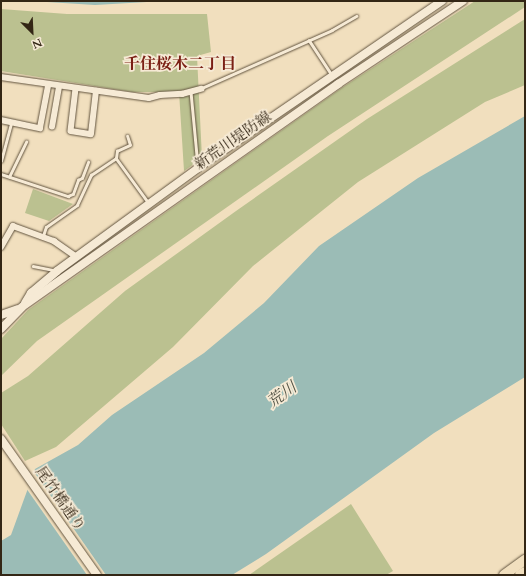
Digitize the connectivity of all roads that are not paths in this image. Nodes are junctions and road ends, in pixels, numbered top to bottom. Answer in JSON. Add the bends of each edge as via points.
{"nodes":[{"id":1,"x":442,"y":1,"type":"edge"},
{"id":2,"x":463,"y":1,"type":"edge"},
{"id":3,"x":356,"y":16,"type":"dead end"},
{"id":4,"x":309,"y":40,"type":"junction"},
{"id":5,"x":332,"y":75,"type":"junction"},
{"id":6,"x":1,"y":77,"type":"edge"},
{"id":7,"x":48,"y":86,"type":"junction"},
{"id":8,"x":59,"y":87,"type":"junction"},
{"id":9,"x":76,"y":89,"type":"junction"},
{"id":10,"x":201,"y":89,"type":"joint"},
{"id":11,"x":96,"y":91,"type":"junction"},
{"id":12,"x":191,"y":92,"type":"junction"},
{"id":13,"x":1,"y":120,"type":"edge"},
{"id":14,"x":11,"y":123,"type":"junction"},
{"id":15,"x":52,"y":127,"type":"dead end"},
{"id":16,"x":126,"y":136,"type":"dead end"},
{"id":17,"x":26,"y":142,"type":"dead end"},
{"id":18,"x":116,"y":158,"type":"junction"},
{"id":19,"x":1,"y":161,"type":"edge"},
{"id":20,"x":88,"y":162,"type":"dead end"},
{"id":21,"x":198,"y":168,"type":"junction"},
{"id":22,"x":1,"y":174,"type":"edge"},
{"id":23,"x":9,"y":177,"type":"junction"},
{"id":24,"x":149,"y":204,"type":"junction"},
{"id":25,"x":42,"y":236,"type":"junction"},
{"id":26,"x":1,"y":247,"type":"edge"},
{"id":27,"x":77,"y":256,"type":"junction"},
{"id":28,"x":33,"y":266,"type":"dead end"},
{"id":29,"x":57,"y":271,"type":"junction"},
{"id":30,"x":22,"y":307,"type":"junction"},
{"id":31,"x":1,"y":316,"type":"edge"},
{"id":32,"x":1,"y":329,"type":"edge"},
{"id":33,"x":1,"y":439,"type":"edge"},
{"id":34,"x":525,"y":560,"type":"edge"},
{"id":35,"x":525,"y":566,"type":"edge"},
{"id":36,"x":525,"y":572,"type":"edge"},
{"id":37,"x":97,"y":575,"type":"edge"},
{"id":38,"x":504,"y":575,"type":"edge"},
{"id":39,"x":512,"y":575,"type":"edge"},
{"id":40,"x":520,"y":575,"type":"edge"}],
"edges":[{"from":1,"to":5,"type":"main road","name":"新荒川堤防線"},
{"from":2,"to":30,"type":"main road","name":"新荒川堤防線","via":[[338,84]]},
{"from":3,"to":4,"type":"lane"},
{"from":4,"to":5,"type":"lane"},
{"from":4,"to":10,"type":"lane"},
{"from":5,"to":21,"type":"main road","name":"新荒川堤防線"},
{"from":6,"to":7,"type":"street"},
{"from":7,"to":8,"type":"street"},
{"from":7,"to":14,"type":"street","via":[[40,128]]},
{"from":8,"to":9,"type":"street"},
{"from":8,"to":15,"type":"street"},
{"from":9,"to":11,"type":"street"},
{"from":9,"to":11,"type":"street","via":[[71,131],[91,134]]},
{"from":10,"to":12,"type":"street"},
{"from":11,"to":12,"type":"street","via":[[149,98]]},
{"from":12,"to":21,"type":"lane"},
{"from":13,"to":14,"type":"street"},
{"from":14,"to":19,"type":"lane"},
{"from":16,"to":18,"type":"lane","via":[[130,145],[117,151]]},
{"from":17,"to":23,"type":"lane"},
{"from":18,"to":24,"type":"lane"},
{"from":18,"to":25,"type":"lane","via":[[91,175],[76,204],[46,227]]},
{"from":20,"to":23,"type":"lane","via":[[73,194],[68,196]]},
{"from":21,"to":24,"type":"main road","name":"新荒川堤防線"},
{"from":22,"to":23,"type":"lane"},
{"from":24,"to":27,"type":"main road","name":"新荒川堤防線"},
{"from":25,"to":26,"type":"street","via":[[14,226]]},
{"from":25,"to":27,"type":"street"},
{"from":27,"to":29,"type":"main road","name":"新荒川堤防線"},
{"from":28,"to":29,"type":"lane"},
{"from":29,"to":30,"type":"main road","name":"新荒川堤防線","via":[[31,293]]},
{"from":30,"to":31,"type":"main road"},
{"from":30,"to":32,"type":"main road","name":"新荒川堤防線"},
{"from":33,"to":37,"type":"main road","name":"尾竹橋通り"},
{"from":34,"to":38,"type":"highway"},
{"from":35,"to":39,"type":"main road"},
{"from":36,"to":40,"type":"highway"}]}
